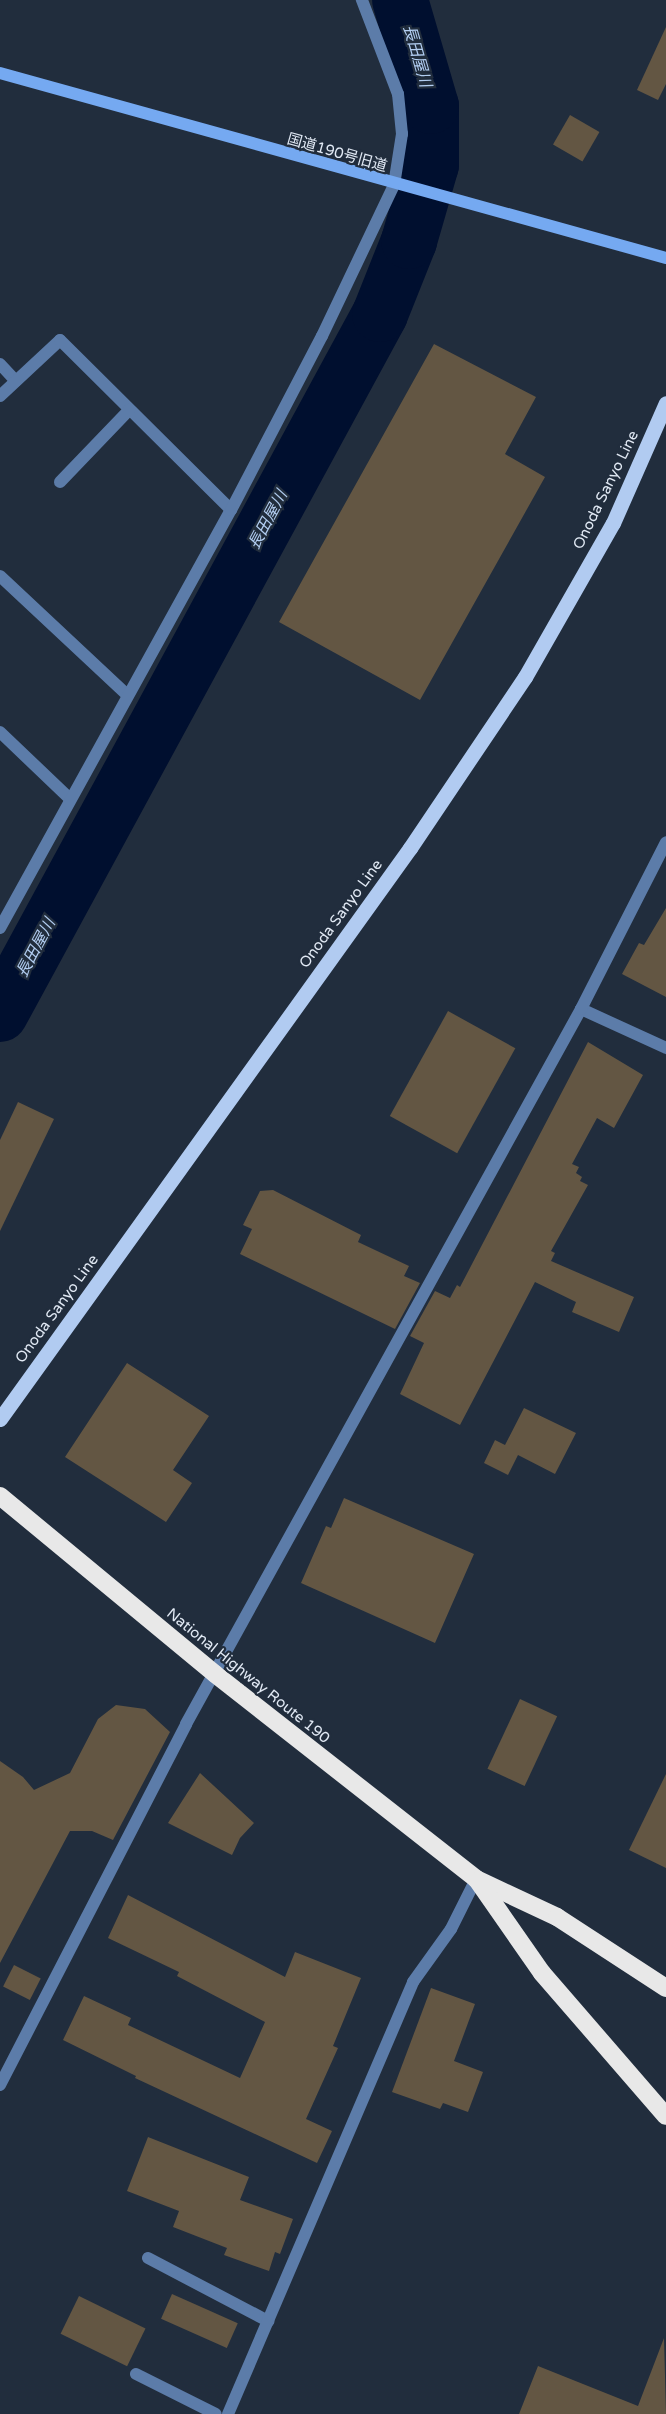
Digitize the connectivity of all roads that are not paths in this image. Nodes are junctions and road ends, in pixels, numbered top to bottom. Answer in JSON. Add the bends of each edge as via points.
{"nodes":[{"id":1,"x":362,"y":0,"type":"edge"},
{"id":2,"x":0,"y":73,"type":"edge"},
{"id":3,"x":398,"y":186,"type":"junction"},
{"id":4,"x":666,"y":258,"type":"edge"},
{"id":5,"x":0,"y":364,"type":"edge"},
{"id":6,"x":16,"y":381,"type":"junction"},
{"id":7,"x":0,"y":396,"type":"edge"},
{"id":8,"x":666,"y":403,"type":"edge"},
{"id":9,"x":129,"y":410,"type":"junction"},
{"id":10,"x":60,"y":482,"type":"dead end"},
{"id":11,"x":231,"y":510,"type":"junction"},
{"id":12,"x":0,"y":576,"type":"edge"},
{"id":13,"x":126,"y":694,"type":"junction"},
{"id":14,"x":0,"y":732,"type":"edge"},
{"id":15,"x":69,"y":798,"type":"junction"},
{"id":16,"x":666,"y":842,"type":"edge"},
{"id":17,"x":0,"y":928,"type":"edge"},
{"id":18,"x":580,"y":1009,"type":"junction"},
{"id":19,"x":666,"y":1048,"type":"edge"},
{"id":20,"x":0,"y":1419,"type":"edge"},
{"id":21,"x":0,"y":1496,"type":"edge"},
{"id":22,"x":215,"y":1674,"type":"junction"},
{"id":23,"x":477,"y":1879,"type":"junction"},
{"id":24,"x":664,"y":1983,"type":"edge"},
{"id":25,"x":0,"y":2085,"type":"edge"},
{"id":26,"x":666,"y":2116,"type":"edge"},
{"id":27,"x":148,"y":2258,"type":"dead end"},
{"id":28,"x":268,"y":2321,"type":"junction"},
{"id":29,"x":136,"y":2374,"type":"dead end"},
{"id":30,"x":216,"y":2414,"type":"edge"},
{"id":31,"x":228,"y":2414,"type":"edge"}],
"edges":[{"from":1,"to":3,"type":"street","via":[[398,94],[402,134]]},
{"from":2,"to":3,"type":"street","name":"国道190号旧道"},
{"from":3,"to":4,"type":"street","name":"国道190号旧道"},
{"from":3,"to":11,"type":"street"},
{"from":5,"to":6,"type":"street"},
{"from":6,"to":7,"type":"street"},
{"from":6,"to":9,"type":"street","via":[[60,340]]},
{"from":8,"to":20,"type":"main road","name":"Onoda Sanyo Line","via":[[613,523],[525,677],[403,858]]},
{"from":9,"to":10,"type":"street"},
{"from":9,"to":11,"type":"street"},
{"from":11,"to":13,"type":"street"},
{"from":12,"to":13,"type":"street"},
{"from":13,"to":15,"type":"street"},
{"from":14,"to":15,"type":"street"},
{"from":15,"to":17,"type":"street"},
{"from":16,"to":18,"type":"street"},
{"from":18,"to":19,"type":"street"},
{"from":18,"to":22,"type":"street"},
{"from":21,"to":22,"type":"highway","name":"National Highway Route 190"},
{"from":22,"to":23,"type":"highway","name":"National Highway Route 190"},
{"from":22,"to":25,"type":"street"},
{"from":23,"to":24,"type":"highway","name":"National Highway Route 190","via":[[557,1917]]},
{"from":23,"to":26,"type":"highway","name":"National Highway Route 190","via":[[542,1973]]},
{"from":23,"to":28,"type":"street","via":[[451,1929],[413,1982]]},
{"from":27,"to":28,"type":"street"},
{"from":28,"to":31,"type":"street"},
{"from":29,"to":30,"type":"street"}]}
